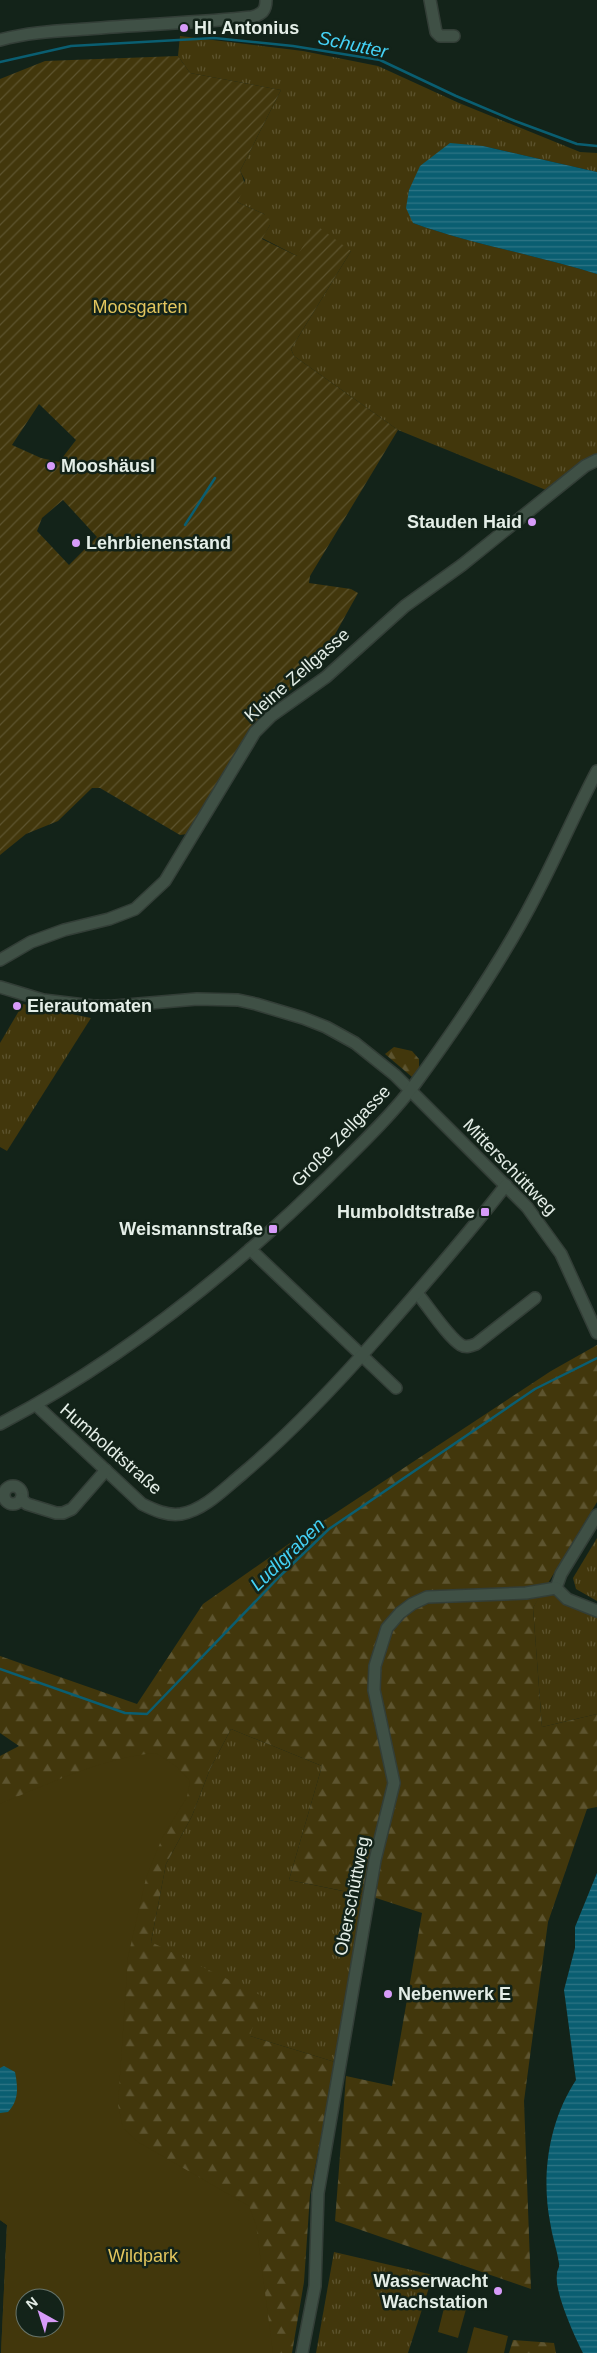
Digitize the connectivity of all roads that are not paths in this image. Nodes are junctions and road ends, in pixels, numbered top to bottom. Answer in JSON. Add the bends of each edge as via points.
{"nodes":[{"id":1,"x":266,"y":0,"type":"edge"},
{"id":2,"x":430,"y":0,"type":"edge"},
{"id":3,"x":454,"y":36,"type":"dead end"},
{"id":4,"x":0,"y":40,"type":"edge"},
{"id":5,"x":597,"y":460,"type":"edge"},
{"id":6,"x":597,"y":771,"type":"edge"},
{"id":7,"x":0,"y":960,"type":"edge"},
{"id":8,"x":0,"y":987,"type":"edge"},
{"id":9,"x":410,"y":1089,"type":"junction"},
{"id":10,"x":506,"y":1185,"type":"junction"},
{"id":11,"x":250,"y":1249,"type":"junction"},
{"id":12,"x":417,"y":1293,"type":"junction"},
{"id":13,"x":535,"y":1298,"type":"dead end"},
{"id":14,"x":597,"y":1332,"type":"edge"},
{"id":15,"x":362,"y":1355,"type":"junction"},
{"id":16,"x":396,"y":1388,"type":"dead end"},
{"id":17,"x":36,"y":1405,"type":"junction"},
{"id":18,"x":0,"y":1424,"type":"edge"},
{"id":19,"x":106,"y":1470,"type":"junction"},
{"id":20,"x":20,"y":1499,"type":"dead end"},
{"id":21,"x":597,"y":1515,"type":"edge"},
{"id":22,"x":556,"y":1588,"type":"junction"},
{"id":23,"x":597,"y":1611,"type":"edge"},
{"id":24,"x":302,"y":2353,"type":"edge"}],
"edges":[{"from":1,"to":4,"type":"street","via":[[261,15],[252,17],[21,34]]},
{"from":2,"to":3,"type":"street","via":[[436,32],[440,36]]},
{"from":5,"to":7,"type":"street","name":"Kleine Zellgasse","via":[[584,466],[462,565],[405,606],[311,690],[271,716],[255,732],[165,881],[135,909],[31,942]]},
{"from":6,"to":9,"type":"street","name":"Große Zellgasse","via":[[516,932]]},
{"from":8,"to":9,"type":"street","name":"Mitterschüttweg","via":[[43,1000],[93,1006],[206,999],[256,1004],[326,1027],[355,1042]]},
{"from":9,"to":10,"type":"street","name":"Mitterschüttweg"},
{"from":9,"to":11,"type":"street","name":"Große Zellgasse","via":[[360,1145]]},
{"from":10,"to":12,"type":"street","name":"Humboldtstraße"},
{"from":10,"to":14,"type":"street","name":"Mitterschüttweg","via":[[532,1213],[561,1254]]},
{"from":11,"to":15,"type":"street"},
{"from":11,"to":17,"type":"street","name":"Große Zellgasse","via":[[148,1332]]},
{"from":12,"to":13,"type":"street","via":[[452,1336],[468,1347]]},
{"from":12,"to":15,"type":"street","name":"Humboldtstraße"},
{"from":15,"to":16,"type":"street"},
{"from":15,"to":19,"type":"street","name":"Humboldtstraße","via":[[261,1459],[212,1500],[195,1508],[181,1514],[160,1512],[142,1504]]},
{"from":17,"to":18,"type":"street","name":"Große Zellgasse"},
{"from":17,"to":19,"type":"street","name":"Humboldtstraße"},
{"from":19,"to":20,"type":"street","via":[[72,1509],[63,1513],[27,1504]]},
{"from":21,"to":22,"type":"street"},
{"from":22,"to":23,"type":"street","via":[[567,1599]]},
{"from":22,"to":24,"type":"street","name":"Oberschüttweg","via":[[526,1593],[427,1597],[400,1613],[387,1628],[380,1647],[374,1690],[394,1783],[375,1860],[318,2193],[315,2286]]}]}
